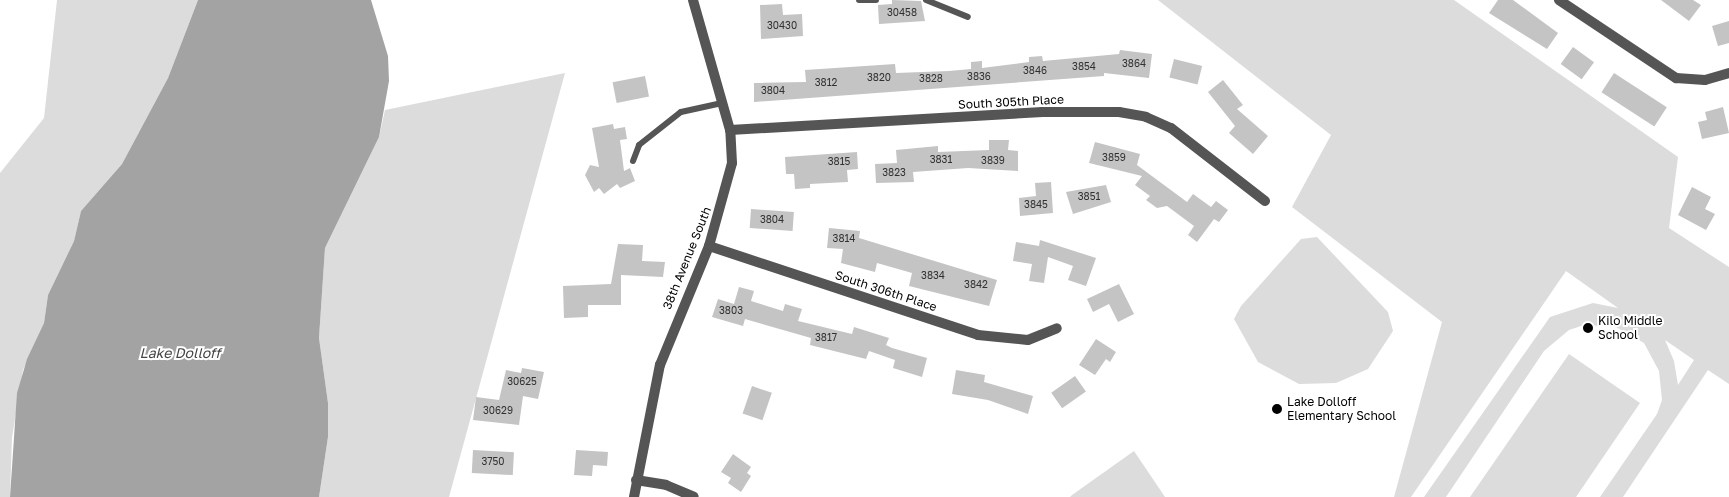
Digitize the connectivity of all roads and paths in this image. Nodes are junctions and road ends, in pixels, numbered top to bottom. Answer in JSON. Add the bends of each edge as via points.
{"nodes":[{"id":1,"x":693,"y":0,"type":"edge"},
{"id":2,"x":859,"y":0,"type":"edge"},
{"id":3,"x":876,"y":0,"type":"edge"},
{"id":4,"x":926,"y":0,"type":"edge"},
{"id":5,"x":1559,"y":0,"type":"edge"},
{"id":6,"x":968,"y":18,"type":"dead end"},
{"id":7,"x":1729,"y":73,"type":"edge"},
{"id":8,"x":722,"y":103,"type":"junction"},
{"id":9,"x":730,"y":130,"type":"junction"},
{"id":10,"x":633,"y":161,"type":"dead end"},
{"id":11,"x":1265,"y":201,"type":"dead end"},
{"id":12,"x":709,"y":246,"type":"junction"},
{"id":13,"x":1056,"y":328,"type":"dead end"},
{"id":14,"x":636,"y":480,"type":"junction"},
{"id":15,"x":634,"y":497,"type":"edge"},
{"id":16,"x":694,"y":497,"type":"edge"}],
"edges":[{"from":1,"to":8,"type":"street","name":"38th Avenue South"},
{"from":2,"to":3,"type":"lane"},
{"from":4,"to":6,"type":"lane"},
{"from":5,"to":7,"type":"street","via":[[1676,78],[1694,81]]},
{"from":8,"to":9,"type":"street","name":"38th Avenue South"},
{"from":8,"to":10,"type":"lane","via":[[681,112],[639,145]]},
{"from":9,"to":11,"type":"street","name":"South 305th Place","via":[[1042,112],[1119,112],[1146,117],[1171,128]]},
{"from":9,"to":12,"type":"street","name":"38th Avenue South","via":[[730,176]]},
{"from":12,"to":13,"type":"street","name":"South 306th Place","via":[[978,335],[1028,340]]},
{"from":12,"to":14,"type":"street","name":"38th Avenue South","via":[[661,361],[650,401]]},
{"from":14,"to":15,"type":"street","name":"38th Avenue South"},
{"from":14,"to":16,"type":"street","via":[[666,485]]}]}
